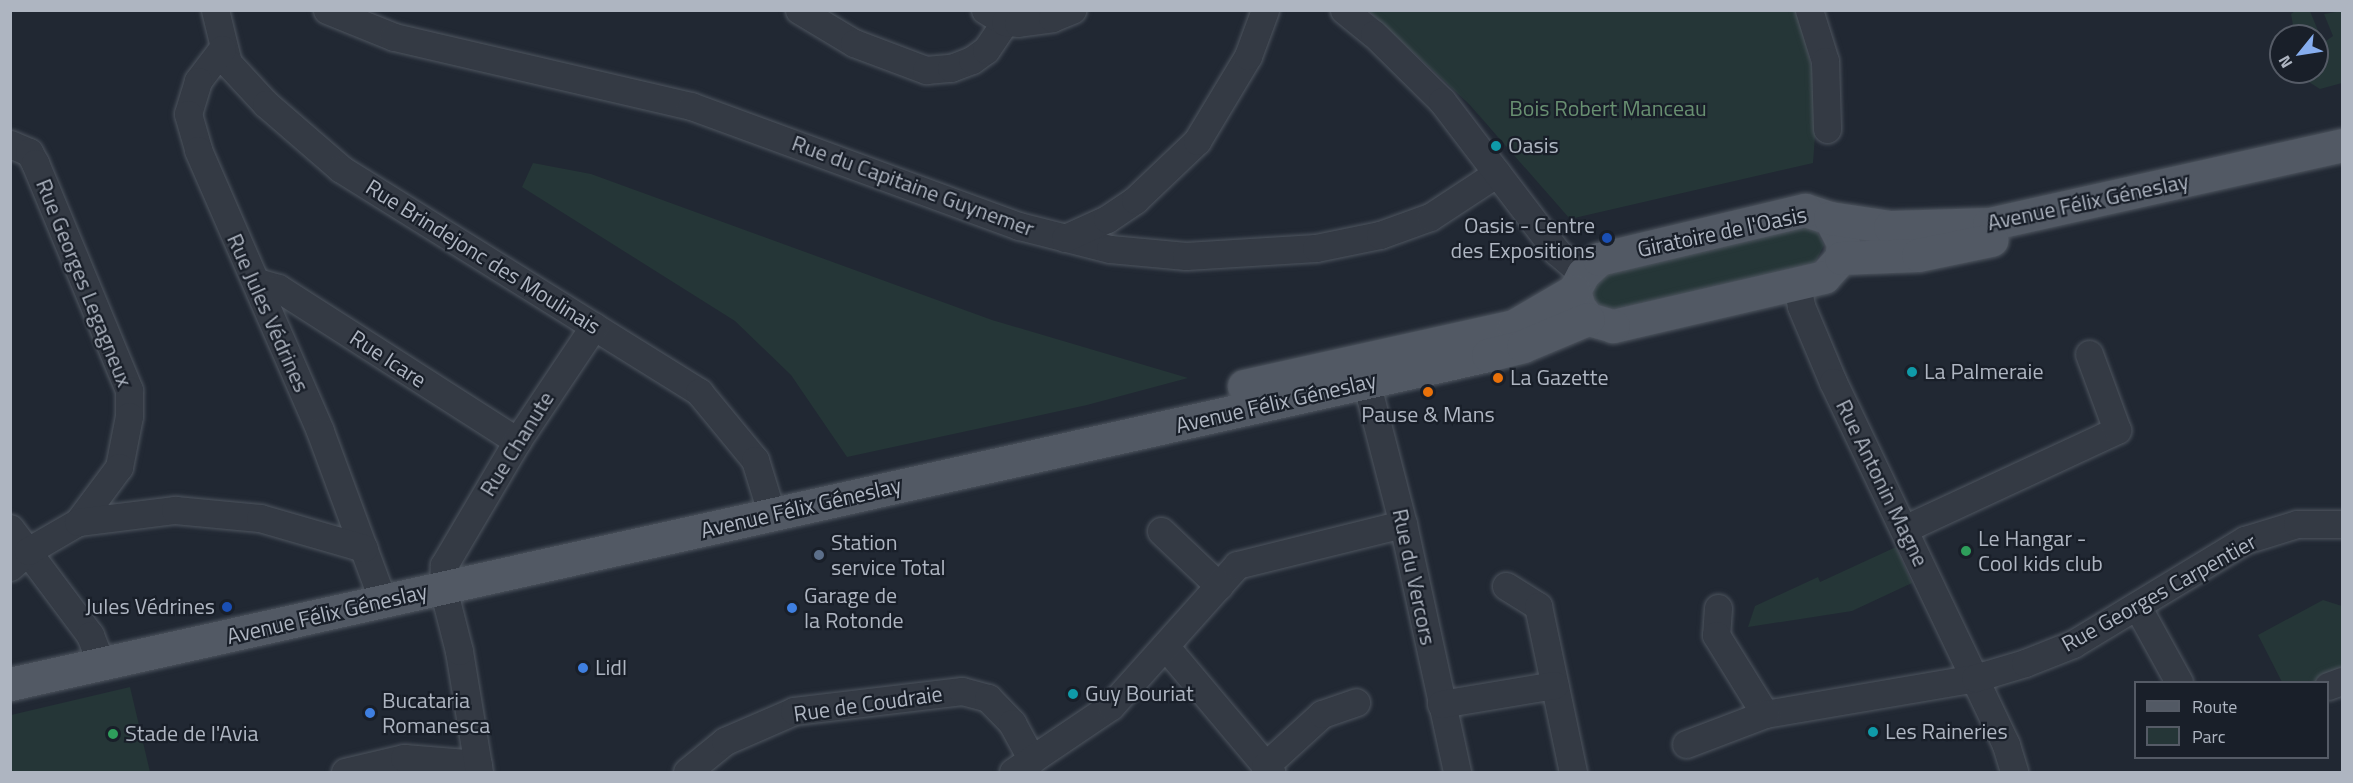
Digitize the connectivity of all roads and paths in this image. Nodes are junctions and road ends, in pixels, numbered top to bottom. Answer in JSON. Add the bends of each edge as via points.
{"nodes":[{"id":1,"x":214,"y":10,"type":"edge"},
{"id":2,"x":327,"y":10,"type":"edge"},
{"id":3,"x":799,"y":10,"type":"edge"},
{"id":4,"x":1072,"y":10,"type":"edge"},
{"id":5,"x":1265,"y":10,"type":"edge"},
{"id":6,"x":1344,"y":10,"type":"edge"},
{"id":7,"x":1809,"y":10,"type":"edge"},
{"id":8,"x":995,"y":16,"type":"edge"},
{"id":9,"x":222,"y":48,"type":"junction"},
{"id":10,"x":1827,"y":129,"type":"dead end"},
{"id":11,"x":15,"y":145,"type":"edge"},
{"id":12,"x":2343,"y":145,"type":"edge"},
{"id":13,"x":2343,"y":166,"type":"edge"},
{"id":14,"x":1497,"y":173,"type":"junction"},
{"id":15,"x":1830,"y":218,"type":"junction"},
{"id":16,"x":1065,"y":238,"type":"junction"},
{"id":17,"x":1841,"y":258,"type":"junction"},
{"id":18,"x":257,"y":282,"type":"junction"},
{"id":19,"x":1797,"y":285,"type":"junction"},
{"id":20,"x":1582,"y":295,"type":"junction"},
{"id":21,"x":594,"y":326,"type":"junction"},
{"id":22,"x":2089,"y":354,"type":"dead end"},
{"id":23,"x":1364,"y":371,"type":"junction"},
{"id":24,"x":517,"y":441,"type":"junction"},
{"id":25,"x":769,"y":504,"type":"junction"},
{"id":26,"x":78,"y":522,"type":"junction"},
{"id":27,"x":1403,"y":524,"type":"junction"},
{"id":28,"x":2343,"y":524,"type":"edge"},
{"id":29,"x":10,"y":528,"type":"edge"},
{"id":30,"x":1904,"y":529,"type":"junction"},
{"id":31,"x":1161,"y":531,"type":"dead end"},
{"id":32,"x":364,"y":548,"type":"junction"},
{"id":33,"x":20,"y":559,"type":"edge"},
{"id":34,"x":443,"y":577,"type":"junction"},
{"id":35,"x":1219,"y":586,"type":"junction"},
{"id":36,"x":1506,"y":586,"type":"dead end"},
{"id":37,"x":380,"y":591,"type":"junction"},
{"id":38,"x":2137,"y":606,"type":"junction"},
{"id":39,"x":1718,"y":608,"type":"dead end"},
{"id":40,"x":1165,"y":646,"type":"junction"},
{"id":41,"x":97,"y":654,"type":"junction"},
{"id":42,"x":10,"y":662,"type":"edge"},
{"id":43,"x":1975,"y":678,"type":"junction"},
{"id":44,"x":2178,"y":681,"type":"edge"},
{"id":45,"x":2343,"y":681,"type":"edge"},
{"id":46,"x":10,"y":684,"type":"edge"},
{"id":47,"x":1554,"y":685,"type":"junction"},
{"id":48,"x":2329,"y":687,"type":"edge"},
{"id":49,"x":1356,"y":702,"type":"dead end"},
{"id":50,"x":1441,"y":704,"type":"junction"},
{"id":51,"x":1766,"y":714,"type":"junction"},
{"id":52,"x":1686,"y":744,"type":"dead end"},
{"id":53,"x":1022,"y":766,"type":"edge"},
{"id":54,"x":478,"y":768,"type":"edge"},
{"id":55,"x":1268,"y":769,"type":"edge"},
{"id":56,"x":345,"y":772,"type":"edge"},
{"id":57,"x":687,"y":772,"type":"edge"},
{"id":58,"x":1457,"y":772,"type":"edge"},
{"id":59,"x":1573,"y":772,"type":"edge"},
{"id":60,"x":2014,"y":772,"type":"edge"}],
"edges":[{"from":1,"to":9,"type":"street","name":"Rue Brindejonc des Moulinais"},
{"from":2,"to":16,"type":"street","name":"Rue du Capitaine Guynemer","via":[[394,37],[691,106],[1019,226]]},
{"from":3,"to":8,"type":"street","via":[[854,43],[926,70],[951,68],[986,50]]},
{"from":4,"to":8,"type":"street","via":[[1052,18]]},
{"from":5,"to":16,"type":"street","via":[[1248,56],[1197,141],[1135,200]]},
{"from":6,"to":14,"type":"street","via":[[1442,101]]},
{"from":7,"to":10,"type":"street","via":[[1825,61]]},
{"from":9,"to":18,"type":"street","name":"Rue Jules Védrines","via":[[198,81],[188,114],[198,150]]},
{"from":9,"to":21,"type":"street","name":"Rue Brindejonc des Moulinais","via":[[228,63],[266,104],[341,169]]},
{"from":11,"to":26,"type":"street","name":"Rue Georges Legagneux","via":[[35,163],[129,390],[129,416],[119,467]]},
{"from":12,"to":15,"type":"main road","name":"Avenue Félix Géneslay","via":[[1989,224],[1890,227]]},
{"from":13,"to":17,"type":"main road","name":"Avenue Félix Géneslay","via":[[1940,252]]},
{"from":14,"to":16,"type":"street","name":"Rue du Capitaine Guynemer","via":[[1430,217],[1380,235],[1316,248],[1186,256],[1110,249]]},
{"from":14,"to":20,"type":"street","via":[[1557,252]]},
{"from":15,"to":17,"type":"main road","name":"Giratoire de l'Oasis","via":[[1843,244]]},
{"from":15,"to":20,"type":"main road","name":"Giratoire de l'Oasis","via":[[1805,210],[1599,259]]},
{"from":17,"to":19,"type":"main road","via":[[1824,277]]},
{"from":18,"to":24,"type":"street","name":"Rue Icare","via":[[278,288]]},
{"from":18,"to":32,"type":"street","name":"Rue Jules Védrines"},
{"from":19,"to":20,"type":"main road","via":[[1613,326]]},
{"from":19,"to":30,"type":"street","name":"Rue Antonin Magne","via":[[1801,306],[1833,382]]},
{"from":20,"to":23,"type":"main road","name":"Avenue Félix Géneslay","via":[[1523,346]]},
{"from":21,"to":24,"type":"street","name":"Rue Chanute"},
{"from":21,"to":25,"type":"street","name":"Rue Brindejonc des Moulinais","via":[[699,392],[755,460]]},
{"from":22,"to":30,"type":"street","via":[[2117,430]]},
{"from":23,"to":25,"type":"main road","name":"Avenue Félix Géneslay"},
{"from":23,"to":27,"type":"street","name":"Rue du Vercors"},
{"from":24,"to":34,"type":"street","name":"Rue Chanute"},
{"from":25,"to":34,"type":"main road","name":"Avenue Félix Géneslay"},
{"from":26,"to":32,"type":"street","via":[[175,510],[210,510],[260,518]]},
{"from":26,"to":33,"type":"street"},
{"from":27,"to":35,"type":"street","via":[[1237,565]]},
{"from":27,"to":50,"type":"street","name":"Rue du Vercors"},
{"from":28,"to":38,"type":"street","name":"Rue Georges Carpentier","via":[[2297,524],[2245,540]]},
{"from":29,"to":33,"type":"street"},
{"from":30,"to":43,"type":"street","name":"Rue Antonin Magne"},
{"from":31,"to":35,"type":"street"},
{"from":32,"to":37,"type":"street","name":"Rue Jules Védrines"},
{"from":33,"to":41,"type":"street"},
{"from":34,"to":37,"type":"main road","name":"Avenue Félix Géneslay"},
{"from":34,"to":54,"type":"street"},
{"from":35,"to":40,"type":"street"},
{"from":36,"to":47,"type":"street","via":[[1538,606]]},
{"from":37,"to":41,"type":"main road","name":"Avenue Félix Géneslay"},
{"from":38,"to":43,"type":"street","name":"Rue Georges Carpentier","via":[[2073,644]]},
{"from":38,"to":44,"type":"street"},
{"from":39,"to":51,"type":"street","via":[[1716,635]]},
{"from":40,"to":53,"type":"street","via":[[1111,706]]},
{"from":40,"to":55,"type":"street"},
{"from":41,"to":42,"type":"main road","name":"Avenue Félix Géneslay"},
{"from":41,"to":46,"type":"main road","name":"Avenue Félix Géneslay"},
{"from":43,"to":51,"type":"street","name":"Rue Georges Carpentier"},
{"from":43,"to":60,"type":"street","name":"Rue Antonin Magne"},
{"from":45,"to":48,"type":"street"},
{"from":47,"to":50,"type":"street"},
{"from":47,"to":59,"type":"street"},
{"from":49,"to":55,"type":"street","via":[[1322,714]]},
{"from":50,"to":58,"type":"street","name":"Rue du Vercors"},
{"from":51,"to":52,"type":"street","name":"Rue Georges Carpentier"},
{"from":53,"to":57,"type":"street","name":"Rue de Coudraie","via":[[1012,723],[988,698],[962,691],[794,711],[725,741]]},
{"from":54,"to":56,"type":"street","via":[[404,758]]}]}
